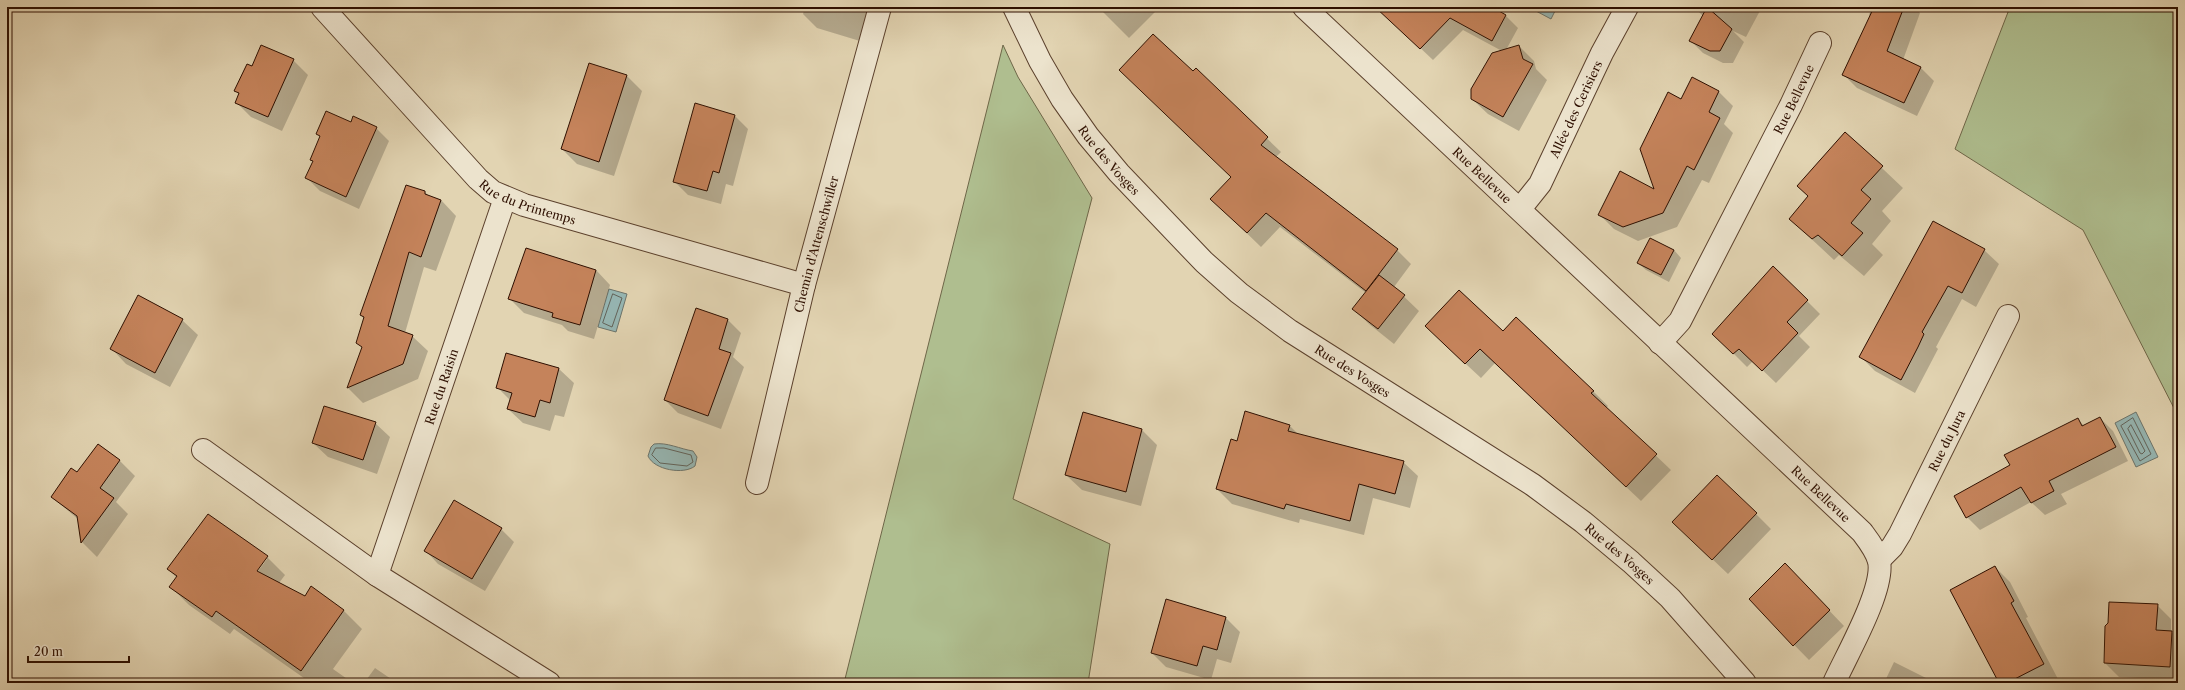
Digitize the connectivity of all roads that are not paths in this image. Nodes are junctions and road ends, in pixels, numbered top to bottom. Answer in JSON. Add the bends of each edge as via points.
{"nodes":[{"id":1,"x":322,"y":7,"type":"edge"},
{"id":2,"x":880,"y":7,"type":"edge"},
{"id":3,"x":1014,"y":7,"type":"edge"},
{"id":4,"x":1304,"y":7,"type":"edge"},
{"id":5,"x":1627,"y":7,"type":"edge"},
{"id":6,"x":1820,"y":43,"type":"dead end"},
{"id":7,"x":505,"y":198,"type":"junction"},
{"id":8,"x":1520,"y":210,"type":"junction"},
{"id":9,"x":804,"y":285,"type":"junction"},
{"id":10,"x":2008,"y":316,"type":"dead end"},
{"id":11,"x":1660,"y":343,"type":"junction"},
{"id":12,"x":203,"y":450,"type":"dead end"},
{"id":13,"x":757,"y":483,"type":"dead end"},
{"id":14,"x":1879,"y":560,"type":"junction"},
{"id":15,"x":377,"y":575,"type":"junction"},
{"id":16,"x":549,"y":683,"type":"edge"},
{"id":17,"x":1745,"y":683,"type":"edge"},
{"id":18,"x":1834,"y":683,"type":"edge"}],
"edges":[{"from":1,"to":7,"type":"street","name":"Rue du Printemps","via":[[478,179],[492,192]]},
{"from":2,"to":9,"type":"street","name":"Chemin d'Attenschwiller"},
{"from":3,"to":17,"type":"street","name":"Rue des Vosges","via":[[1040,61],[1088,136],[1119,173],[1204,262],[1290,331],[1533,485],[1584,522],[1670,598]]},
{"from":4,"to":8,"type":"street","name":"Rue Bellevue"},
{"from":5,"to":8,"type":"street","name":"Allée des Cerisiers","via":[[1602,52],[1540,184]]},
{"from":6,"to":11,"type":"street","name":"Rue Bellevue","via":[[1680,321]]},
{"from":7,"to":9,"type":"street","name":"Rue du Printemps"},
{"from":7,"to":15,"type":"street","name":"Rue du Raisin"},
{"from":8,"to":11,"type":"street","name":"Rue Bellevue"},
{"from":9,"to":13,"type":"street","name":"Chemin d'Attenschwiller"},
{"from":10,"to":14,"type":"street","name":"Rue du Jura","via":[[1900,534]]},
{"from":11,"to":14,"type":"street","name":"Rue Bellevue","via":[[1857,527]]},
{"from":12,"to":15,"type":"street"},
{"from":14,"to":18,"type":"street","name":"Rue Bellevue","via":[[1880,575],[1876,592]]},
{"from":15,"to":16,"type":"street"}]}
